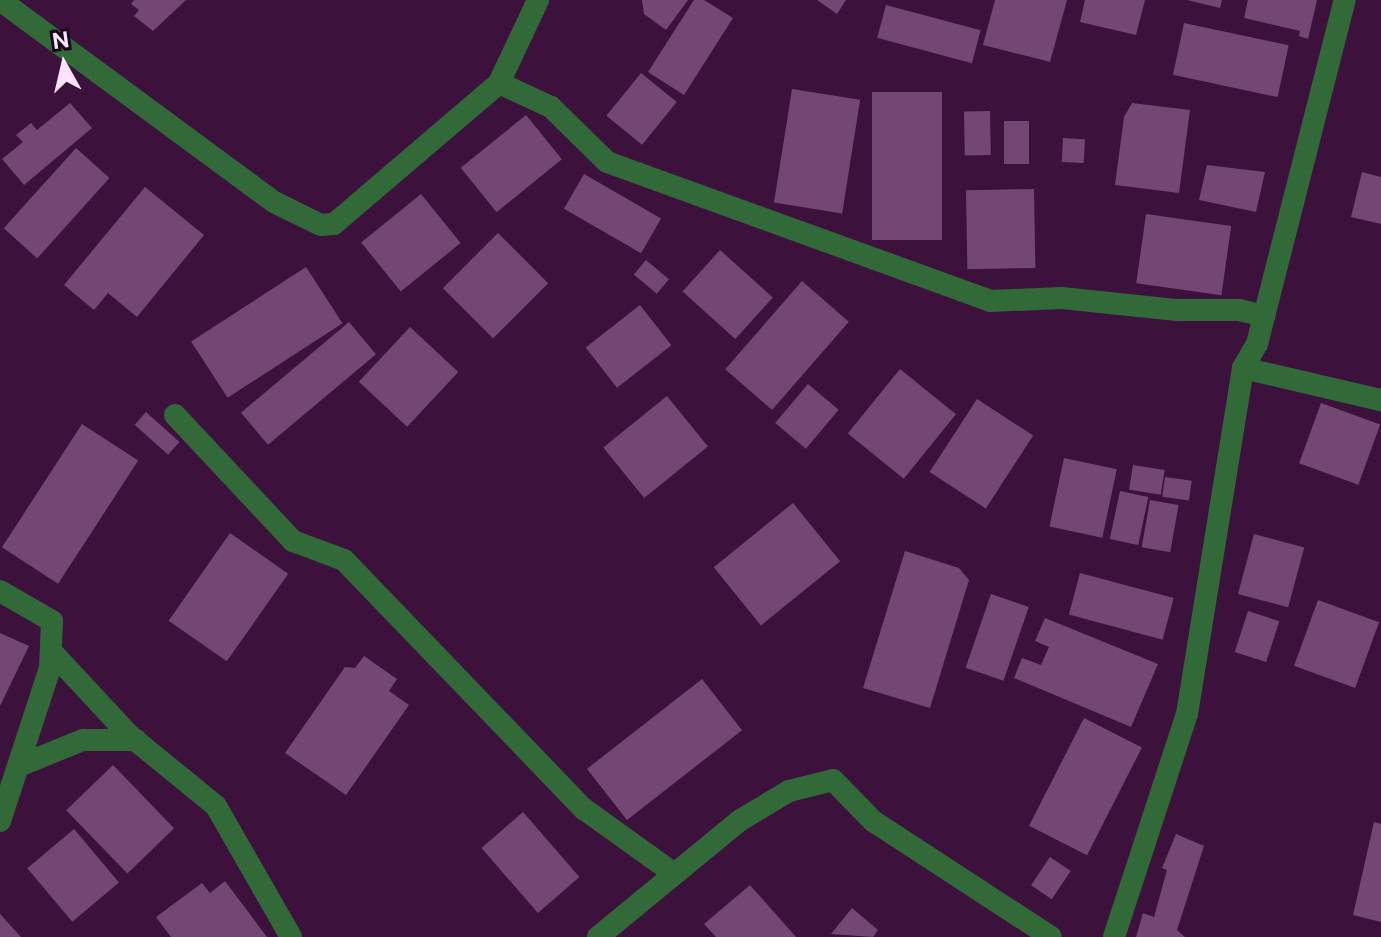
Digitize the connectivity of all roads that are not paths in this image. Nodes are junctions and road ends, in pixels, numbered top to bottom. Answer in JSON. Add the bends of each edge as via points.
{"nodes":[{"id":1,"x":0,"y":0,"type":"edge"},
{"id":2,"x":538,"y":0,"type":"edge"},
{"id":3,"x":1345,"y":0,"type":"edge"},
{"id":4,"x":499,"y":83,"type":"junction"},
{"id":5,"x":1264,"y":316,"type":"junction"},
{"id":6,"x":1243,"y":368,"type":"junction"},
{"id":7,"x":1381,"y":400,"type":"edge"},
{"id":8,"x":175,"y":415,"type":"dead end"},
{"id":9,"x":0,"y":591,"type":"edge"},
{"id":10,"x":51,"y":651,"type":"junction"},
{"id":11,"x":136,"y":740,"type":"junction"},
{"id":12,"x":21,"y":765,"type":"junction"},
{"id":13,"x":0,"y":821,"type":"edge"},
{"id":14,"x":673,"y":873,"type":"junction"},
{"id":15,"x":291,"y":937,"type":"edge"},
{"id":16,"x":598,"y":937,"type":"edge"},
{"id":17,"x":1051,"y":937,"type":"edge"},
{"id":18,"x":1114,"y":937,"type":"edge"}],
"edges":[{"from":1,"to":4,"type":"street","via":[[274,202],[321,225],[334,224]]},
{"from":2,"to":4,"type":"street"},
{"from":3,"to":5,"type":"street"},
{"from":4,"to":5,"type":"street","via":[[551,107],[607,162],[990,301],[1062,298]]},
{"from":5,"to":6,"type":"street"},
{"from":6,"to":7,"type":"street"},
{"from":6,"to":18,"type":"street","via":[[1187,714]]},
{"from":8,"to":14,"type":"street","via":[[293,541],[344,560],[584,809]]},
{"from":9,"to":10,"type":"street","via":[[52,621]]},
{"from":10,"to":11,"type":"street"},
{"from":10,"to":12,"type":"street"},
{"from":11,"to":12,"type":"street","via":[[83,740]]},
{"from":11,"to":15,"type":"street","via":[[216,806]]},
{"from":12,"to":13,"type":"street"},
{"from":14,"to":16,"type":"street"},
{"from":14,"to":17,"type":"street","via":[[739,821],[789,791],[833,780],[873,821]]}]}
